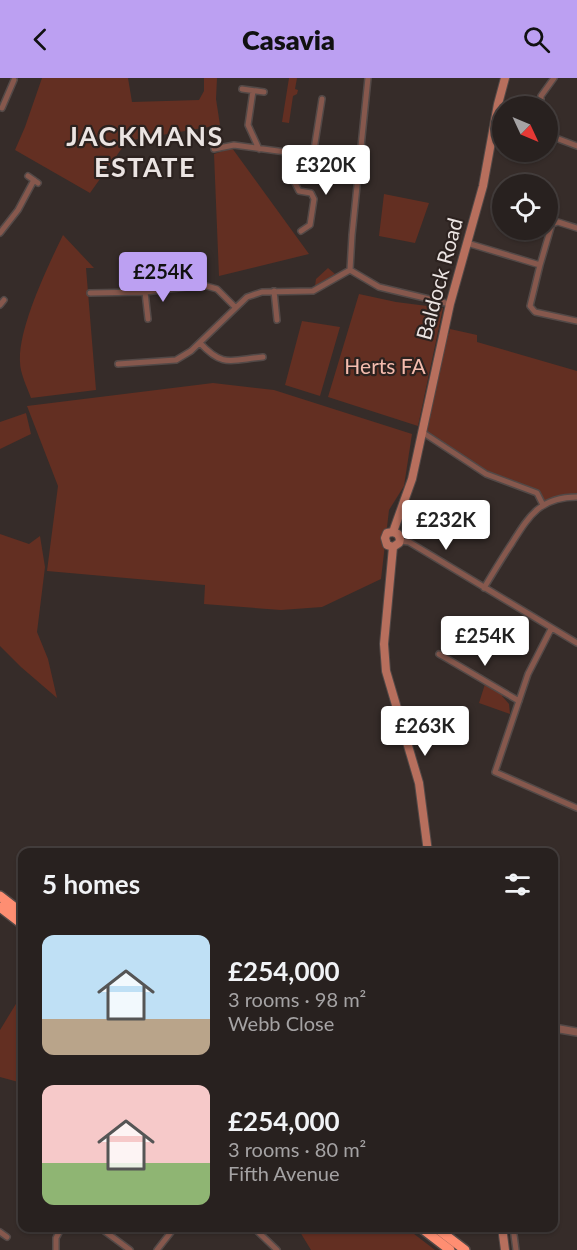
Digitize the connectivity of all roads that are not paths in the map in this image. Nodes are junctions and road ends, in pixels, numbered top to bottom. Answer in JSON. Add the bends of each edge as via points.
{"nodes":[{"id":1,"x":368,"y":78,"type":"edge"},
{"id":2,"x":498,"y":78,"type":"edge"},
{"id":3,"x":506,"y":78,"type":"edge"},
{"id":4,"x":554,"y":78,"type":"edge"},
{"id":5,"x":14,"y":80,"type":"dead end"},
{"id":6,"x":243,"y":89,"type":"dead end"},
{"id":7,"x":1,"y":91,"type":"edge"},
{"id":8,"x":253,"y":91,"type":"junction"},
{"id":9,"x":264,"y":92,"type":"dead end"},
{"id":10,"x":8,"y":93,"type":"junction"},
{"id":11,"x":499,"y":96,"type":"edge"},
{"id":12,"x":502,"y":96,"type":"edge"},
{"id":13,"x":541,"y":96,"type":"edge"},
{"id":14,"x":322,"y":99,"type":"dead end"},
{"id":15,"x":2,"y":108,"type":"dead end"},
{"id":16,"x":558,"y":139,"type":"edge"},
{"id":17,"x":577,"y":146,"type":"edge"},
{"id":18,"x":214,"y":149,"type":"dead end"},
{"id":19,"x":259,"y":149,"type":"junction"},
{"id":20,"x":492,"y":150,"type":"edge"},
{"id":21,"x":297,"y":155,"type":"junction"},
{"id":22,"x":312,"y":156,"type":"junction"},
{"id":23,"x":360,"y":162,"type":"junction"},
{"id":24,"x":28,"y":176,"type":"dead end"},
{"id":25,"x":558,"y":223,"type":"edge"},
{"id":26,"x":577,"y":228,"type":"edge"},
{"id":27,"x":301,"y":231,"type":"dead end"},
{"id":28,"x":0,"y":233,"type":"edge"},
{"id":29,"x":547,"y":240,"type":"edge"},
{"id":30,"x":467,"y":243,"type":"junction"},
{"id":31,"x":540,"y":265,"type":"junction"},
{"id":32,"x":350,"y":270,"type":"junction"},
{"id":33,"x":274,"y":291,"type":"junction"},
{"id":34,"x":145,"y":292,"type":"junction"},
{"id":35,"x":93,"y":301,"type":"dead end"},
{"id":36,"x":450,"y":304,"type":"junction"},
{"id":37,"x":235,"y":307,"type":"junction"},
{"id":38,"x":147,"y":319,"type":"dead end"},
{"id":39,"x":277,"y":320,"type":"dead end"},
{"id":40,"x":577,"y":321,"type":"edge"},
{"id":41,"x":200,"y":343,"type":"junction"},
{"id":42,"x":263,"y":357,"type":"dead end"},
{"id":43,"x":117,"y":365,"type":"dead end"},
{"id":44,"x":422,"y":432,"type":"junction"},
{"id":45,"x":577,"y":497,"type":"edge"},
{"id":46,"x":543,"y":505,"type":"junction"},
{"id":47,"x":393,"y":532,"type":"junction"},
{"id":48,"x":396,"y":544,"type":"junction"},
{"id":49,"x":484,"y":588,"type":"junction"},
{"id":50,"x":551,"y":629,"type":"junction"},
{"id":51,"x":577,"y":643,"type":"edge"},
{"id":52,"x":439,"y":654,"type":"dead end"},
{"id":53,"x":519,"y":701,"type":"junction"},
{"id":54,"x":577,"y":808,"type":"edge"},
{"id":55,"x":427,"y":848,"type":"edge"},
{"id":56,"x":0,"y":896,"type":"edge"},
{"id":57,"x":0,"y":907,"type":"edge"},
{"id":58,"x":18,"y":910,"type":"edge"},
{"id":59,"x":18,"y":921,"type":"edge"},
{"id":60,"x":558,"y":1029,"type":"edge"},
{"id":61,"x":577,"y":1032,"type":"edge"},
{"id":62,"x":0,"y":1232,"type":"edge"},
{"id":63,"x":59,"y":1232,"type":"edge"},
{"id":64,"x":106,"y":1232,"type":"edge"},
{"id":65,"x":171,"y":1232,"type":"edge"},
{"id":66,"x":258,"y":1232,"type":"edge"},
{"id":67,"x":427,"y":1232,"type":"edge"},
{"id":68,"x":442,"y":1232,"type":"edge"},
{"id":69,"x":503,"y":1232,"type":"edge"},
{"id":70,"x":514,"y":1232,"type":"edge"},
{"id":71,"x":7,"y":1237,"type":"dead end"},
{"id":72,"x":515,"y":1239,"type":"junction"},
{"id":73,"x":504,"y":1240,"type":"junction"},
{"id":74,"x":56,"y":1250,"type":"edge"},
{"id":75,"x":130,"y":1250,"type":"edge"},
{"id":76,"x":157,"y":1250,"type":"edge"},
{"id":77,"x":277,"y":1250,"type":"edge"},
{"id":78,"x":450,"y":1250,"type":"edge"},
{"id":79,"x":465,"y":1250,"type":"edge"},
{"id":80,"x":505,"y":1250,"type":"edge"},
{"id":81,"x":516,"y":1250,"type":"edge"}],
"edges":[{"from":1,"to":23,"type":"street"},
{"from":2,"to":11,"type":"main road","name":"Baldock Road"},
{"from":3,"to":12,"type":"main road","name":"Baldock Road"},
{"from":4,"to":13,"type":"street"},
{"from":5,"to":10,"type":"street"},
{"from":6,"to":8,"type":"street"},
{"from":7,"to":10,"type":"street"},
{"from":8,"to":9,"type":"street"},
{"from":8,"to":19,"type":"street","via":[[248,124]]},
{"from":10,"to":15,"type":"street"},
{"from":14,"to":22,"type":"street"},
{"from":16,"to":17,"type":"street"},
{"from":18,"to":19,"type":"street","via":[[234,145]]},
{"from":19,"to":21,"type":"street"},
{"from":20,"to":30,"type":"main road","name":"Baldock Road"},
{"from":21,"to":22,"type":"street"},
{"from":21,"to":27,"type":"street","via":[[295,184],[299,191],[311,193],[314,199],[310,225]]},
{"from":22,"to":23,"type":"street"},
{"from":23,"to":32,"type":"street"},
{"from":24,"to":28,"type":"street","via":[[36,182]]},
{"from":25,"to":26,"type":"street"},
{"from":29,"to":31,"type":"street"},
{"from":30,"to":31,"type":"street"},
{"from":30,"to":36,"type":"main road","name":"Baldock Road"},
{"from":31,"to":40,"type":"street","via":[[531,308]]},
{"from":32,"to":33,"type":"street","via":[[316,291]]},
{"from":32,"to":36,"type":"street","via":[[379,287]]},
{"from":33,"to":37,"type":"street","via":[[252,295]]},
{"from":33,"to":39,"type":"street"},
{"from":34,"to":35,"type":"street","via":[[91,293]]},
{"from":34,"to":37,"type":"street","via":[[207,285]]},
{"from":34,"to":38,"type":"street"},
{"from":36,"to":44,"type":"main road","name":"Baldock Road"},
{"from":37,"to":41,"type":"street"},
{"from":41,"to":42,"type":"street","via":[[221,360]]},
{"from":41,"to":43,"type":"street","via":[[176,360]]},
{"from":44,"to":46,"type":"street","via":[[486,474],[537,493]]},
{"from":44,"to":47,"type":"main road","name":"Baldock Road","via":[[412,479]]},
{"from":45,"to":46,"type":"street"},
{"from":46,"to":49,"type":"street","via":[[527,517]]},
{"from":47,"to":48,"type":"main road","via":[[399,536]]},
{"from":47,"to":48,"type":"main road","via":[[385,538],[387,545]]},
{"from":48,"to":49,"type":"street","via":[[409,542]]},
{"from":48,"to":55,"type":"main road","via":[[384,644],[386,671],[419,783]]},
{"from":49,"to":50,"type":"street"},
{"from":50,"to":51,"type":"street"},
{"from":50,"to":53,"type":"street"},
{"from":52,"to":53,"type":"street"},
{"from":53,"to":54,"type":"street","via":[[495,772]]},
{"from":56,"to":58,"type":"highway"},
{"from":57,"to":59,"type":"highway"},
{"from":60,"to":61,"type":"street"},
{"from":62,"to":71,"type":"street"},
{"from":63,"to":74,"type":"street"},
{"from":64,"to":75,"type":"street"},
{"from":65,"to":76,"type":"street"},
{"from":66,"to":77,"type":"street"},
{"from":67,"to":78,"type":"highway"},
{"from":68,"to":79,"type":"highway"},
{"from":69,"to":73,"type":"main road"},
{"from":70,"to":72,"type":"street"},
{"from":72,"to":73,"type":"street"},
{"from":72,"to":81,"type":"street"},
{"from":73,"to":80,"type":"main road"}]}
